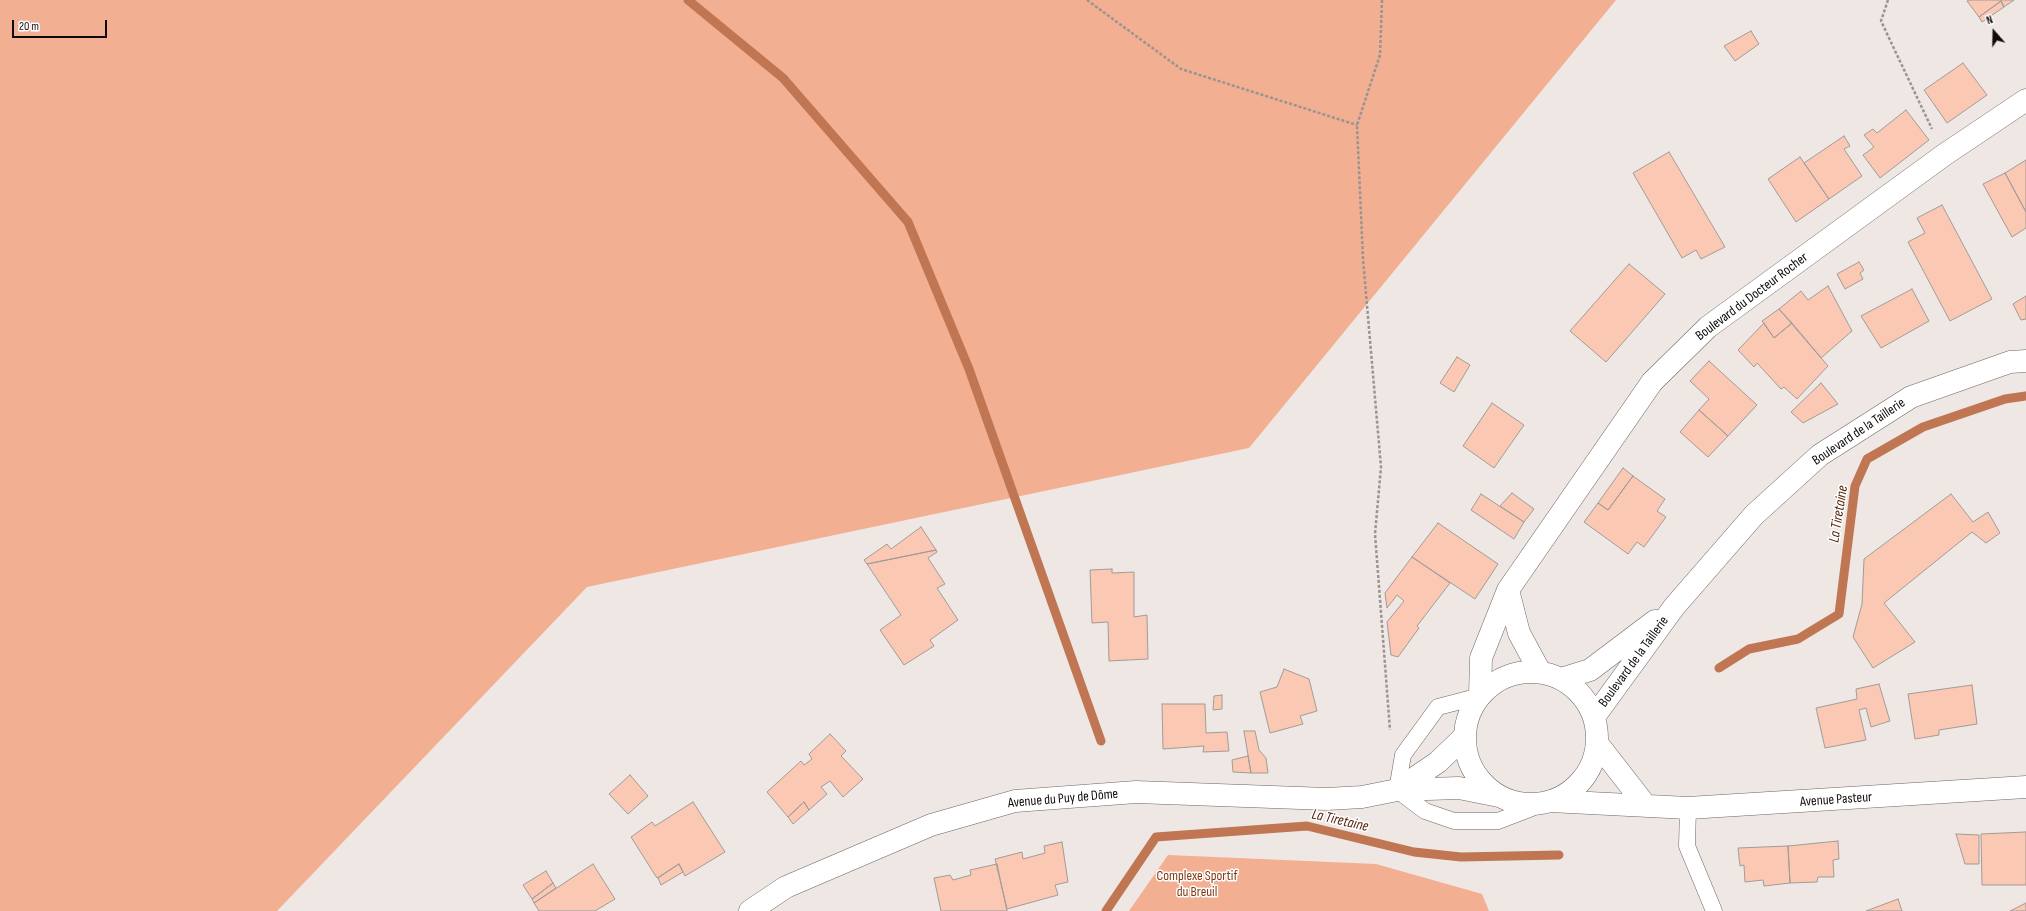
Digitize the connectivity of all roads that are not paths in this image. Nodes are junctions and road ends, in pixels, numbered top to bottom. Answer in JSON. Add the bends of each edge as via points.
{"nodes":[{"id":1,"x":2026,"y":100,"type":"edge"},
{"id":2,"x":2026,"y":361,"type":"edge"},
{"id":3,"x":1508,"y":590,"type":"junction"},
{"id":4,"x":1674,"y":607,"type":"junction"},
{"id":5,"x":1540,"y":672,"type":"junction"},
{"id":6,"x":1561,"y":679,"type":"junction"},
{"id":7,"x":1480,"y":696,"type":"junction"},
{"id":8,"x":1594,"y":717,"type":"junction"},
{"id":9,"x":1464,"y":736,"type":"junction"},
{"id":10,"x":1597,"y":743,"type":"junction"},
{"id":11,"x":2026,"y":787,"type":"edge"},
{"id":12,"x":1397,"y":790,"type":"junction"},
{"id":13,"x":1499,"y":796,"type":"junction"},
{"id":14,"x":1550,"y":802,"type":"junction"},
{"id":15,"x":1646,"y":806,"type":"junction"},
{"id":16,"x":1688,"y":808,"type":"junction"},
{"id":17,"x":750,"y":911,"type":"edge"},
{"id":18,"x":1714,"y":911,"type":"edge"}],
"edges":[{"from":1,"to":3,"type":"main road","name":"Boulevard du Docteur Rocher","via":[[1944,155],[1708,327],[1652,382]]},
{"from":2,"to":4,"type":"main road","name":"Boulevard de la Taillerie","via":[[2010,362],[1911,397],[1820,455],[1754,515]]},
{"from":3,"to":5,"type":"main road","via":[[1519,633]]},
{"from":3,"to":7,"type":"main road","name":"Boulevard du Docteur Rocher","via":[[1481,658]]},
{"from":4,"to":6,"type":"main road","name":"Boulevard de la Taillerie","via":[[1590,670]]},
{"from":4,"to":8,"type":"main road","name":"Boulevard de la Taillerie"},
{"from":5,"to":6,"type":"main road"},
{"from":5,"to":7,"type":"main road","via":[[1518,674],[1497,681]]},
{"from":6,"to":8,"type":"main road","via":[[1581,694]]},
{"from":7,"to":9,"type":"main road","via":[[1469,714]]},
{"from":7,"to":12,"type":"lane","via":[[1438,708],[1403,755]]},
{"from":8,"to":10,"type":"main road"},
{"from":9,"to":12,"type":"main road","name":"Avenue du Puy de Dôme","via":[[1438,762]]},
{"from":9,"to":13,"type":"main road","via":[[1468,760],[1474,771],[1480,781]]},
{"from":10,"to":14,"type":"main road","via":[[1590,769],[1574,789]]},
{"from":10,"to":15,"type":"main road"},
{"from":11,"to":16,"type":"main road","name":"Avenue Pasteur"},
{"from":12,"to":13,"type":"main road","name":"Avenue du Puy de Dôme","via":[[1459,788]]},
{"from":12,"to":14,"type":"lane","via":[[1425,811],[1454,821],[1498,821]]},
{"from":12,"to":17,"type":"main road","name":"Avenue du Puy de Dôme","via":[[1362,797],[1327,799],[1136,792],[1015,801],[931,826],[786,887]]},
{"from":13,"to":14,"type":"main road","via":[[1524,804]]},
{"from":14,"to":15,"type":"main road","name":"Avenue Pasteur"},
{"from":15,"to":16,"type":"main road","name":"Avenue Pasteur"},
{"from":16,"to":18,"type":"lane","via":[[1687,846]]}]}
